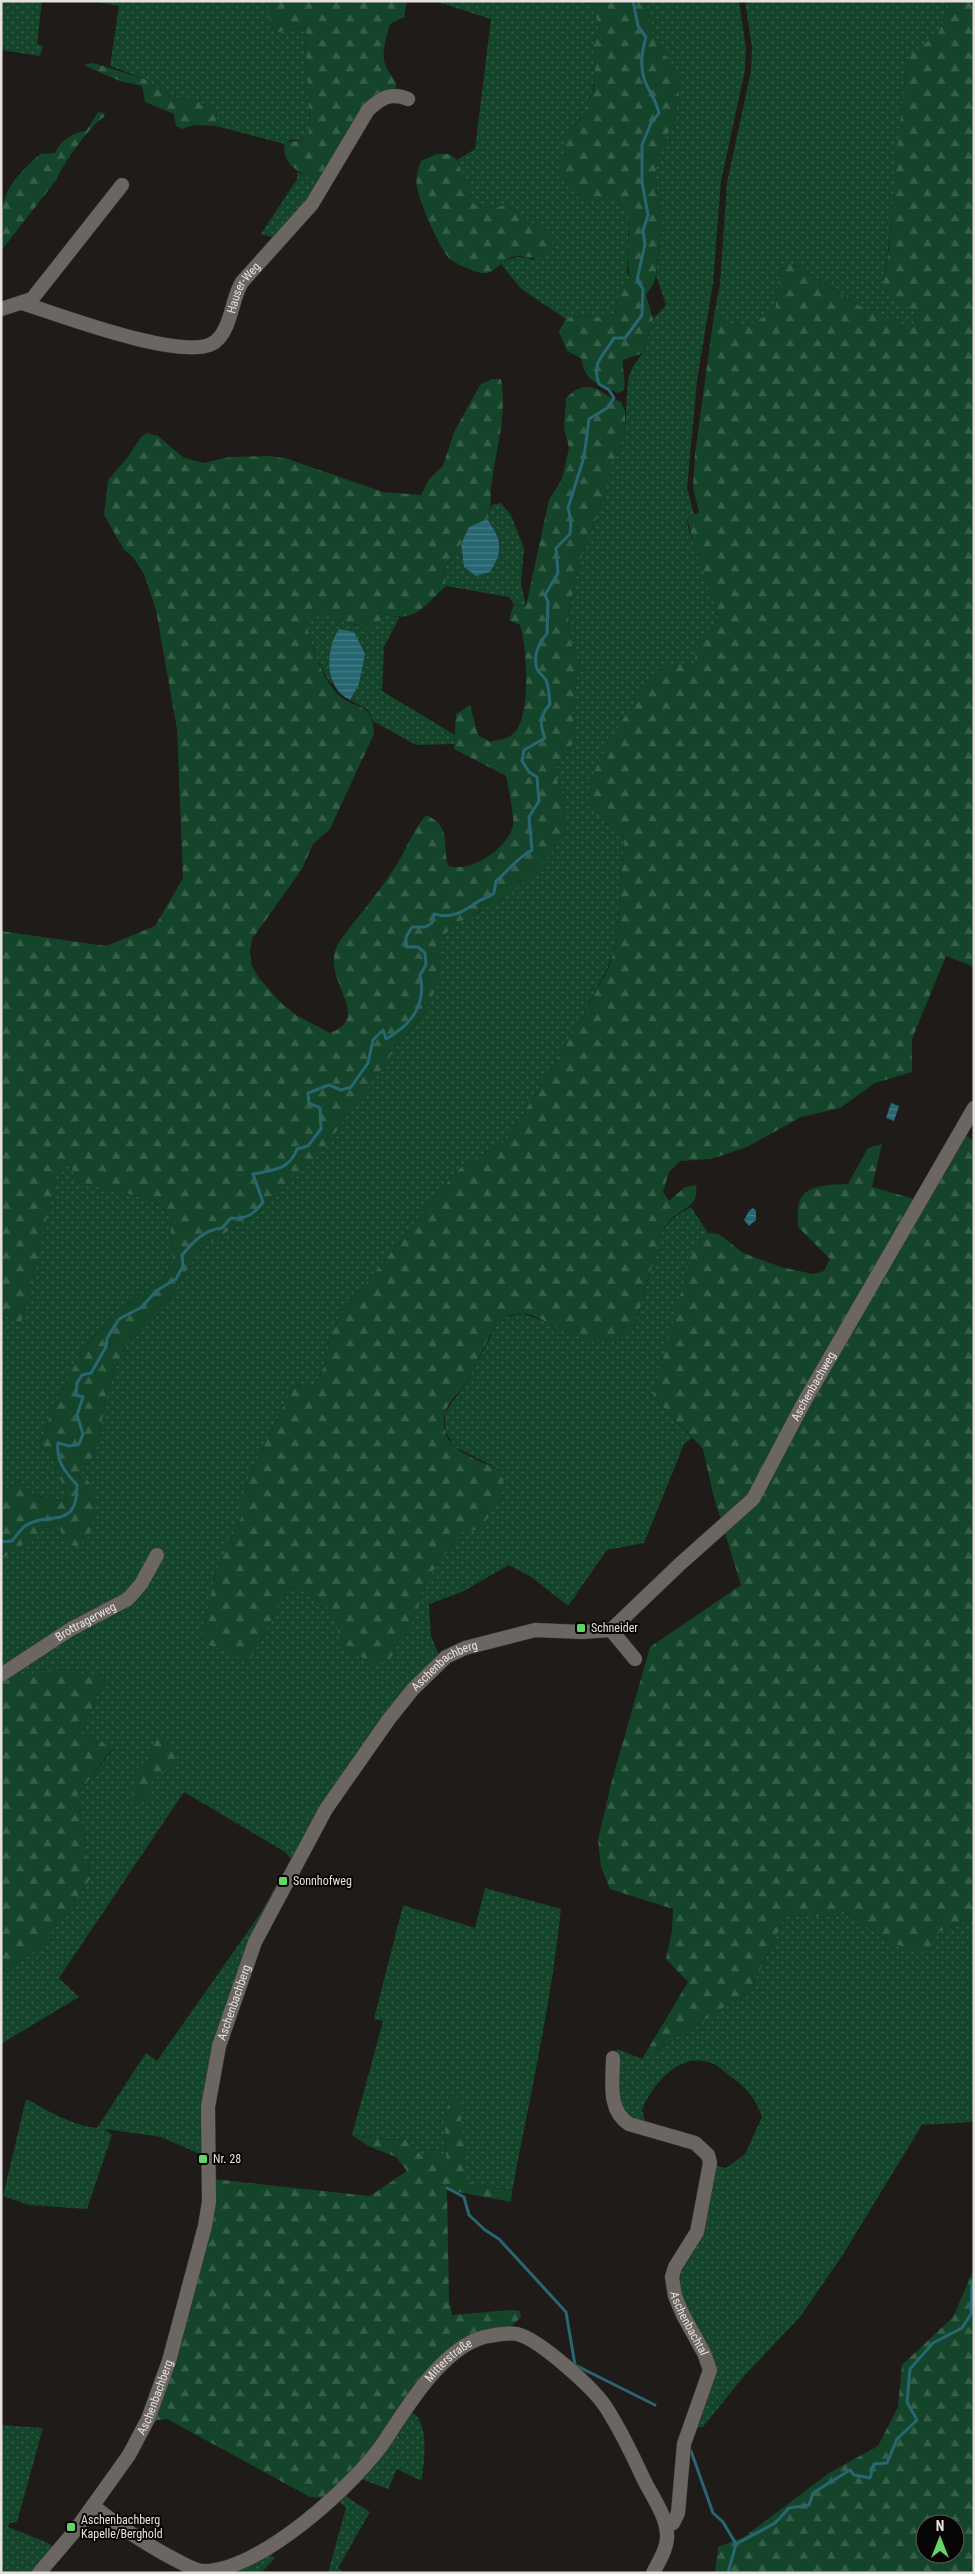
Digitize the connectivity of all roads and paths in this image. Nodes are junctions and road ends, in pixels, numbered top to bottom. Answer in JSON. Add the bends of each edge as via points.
{"nodes":[{"id":1,"x":408,"y":98,"type":"dead end"},
{"id":2,"x":122,"y":185,"type":"dead end"},
{"id":3,"x":22,"y":303,"type":"junction"},
{"id":4,"x":1,"y":309,"type":"edge"},
{"id":5,"x":974,"y":1108,"type":"edge"},
{"id":6,"x":157,"y":1555,"type":"dead end"},
{"id":7,"x":611,"y":1630,"type":"junction"},
{"id":8,"x":635,"y":1659,"type":"dead end"},
{"id":9,"x":1,"y":1675,"type":"edge"},
{"id":10,"x":613,"y":2058,"type":"dead end"},
{"id":11,"x":93,"y":2506,"type":"junction"},
{"id":12,"x":667,"y":2532,"type":"junction"},
{"id":13,"x":200,"y":2572,"type":"edge"},
{"id":14,"x":38,"y":2573,"type":"edge"},
{"id":15,"x":652,"y":2573,"type":"edge"}],
"edges":[{"from":1,"to":3,"type":"street","name":"Hauser-Weg","via":[[390,95],[380,98],[368,110],[312,204],[242,282],[224,332],[213,344],[191,348],[154,344]]},
{"from":2,"to":3,"type":"street","via":[[32,300]]},
{"from":3,"to":4,"type":"street"},
{"from":5,"to":7,"type":"street","name":"Aschenbachweg","via":[[802,1404],[753,1499]]},
{"from":6,"to":9,"type":"street","name":"Brottragerweg","via":[[141,1584],[128,1599],[72,1629]]},
{"from":7,"to":8,"type":"street"},
{"from":7,"to":11,"type":"street","name":"Aschenbachberg","via":[[535,1630],[446,1656],[389,1718],[326,1809],[263,1925],[240,1983],[219,2046],[211,2083],[208,2107],[209,2202],[205,2226],[168,2361],[140,2439]]},
{"from":10,"to":12,"type":"street","name":"Aschenbachtal","via":[[614,2104],[620,2119],[695,2143],[708,2155],[710,2164],[697,2232],[675,2267],[672,2280],[683,2315],[710,2370],[684,2444],[678,2513]]},
{"from":11,"to":13,"type":"street","name":"Mitterstraße","via":[[138,2539]]},
{"from":11,"to":14,"type":"street","name":"Aschenbachberg"},
{"from":12,"to":13,"type":"street","name":"Mitterstraße","via":[[633,2456],[601,2400],[585,2383],[533,2342],[521,2335],[507,2334],[473,2341],[446,2361],[410,2402],[367,2466],[300,2530],[248,2563],[227,2570]]},
{"from":12,"to":15,"type":"street","via":[[666,2546]]}]}
